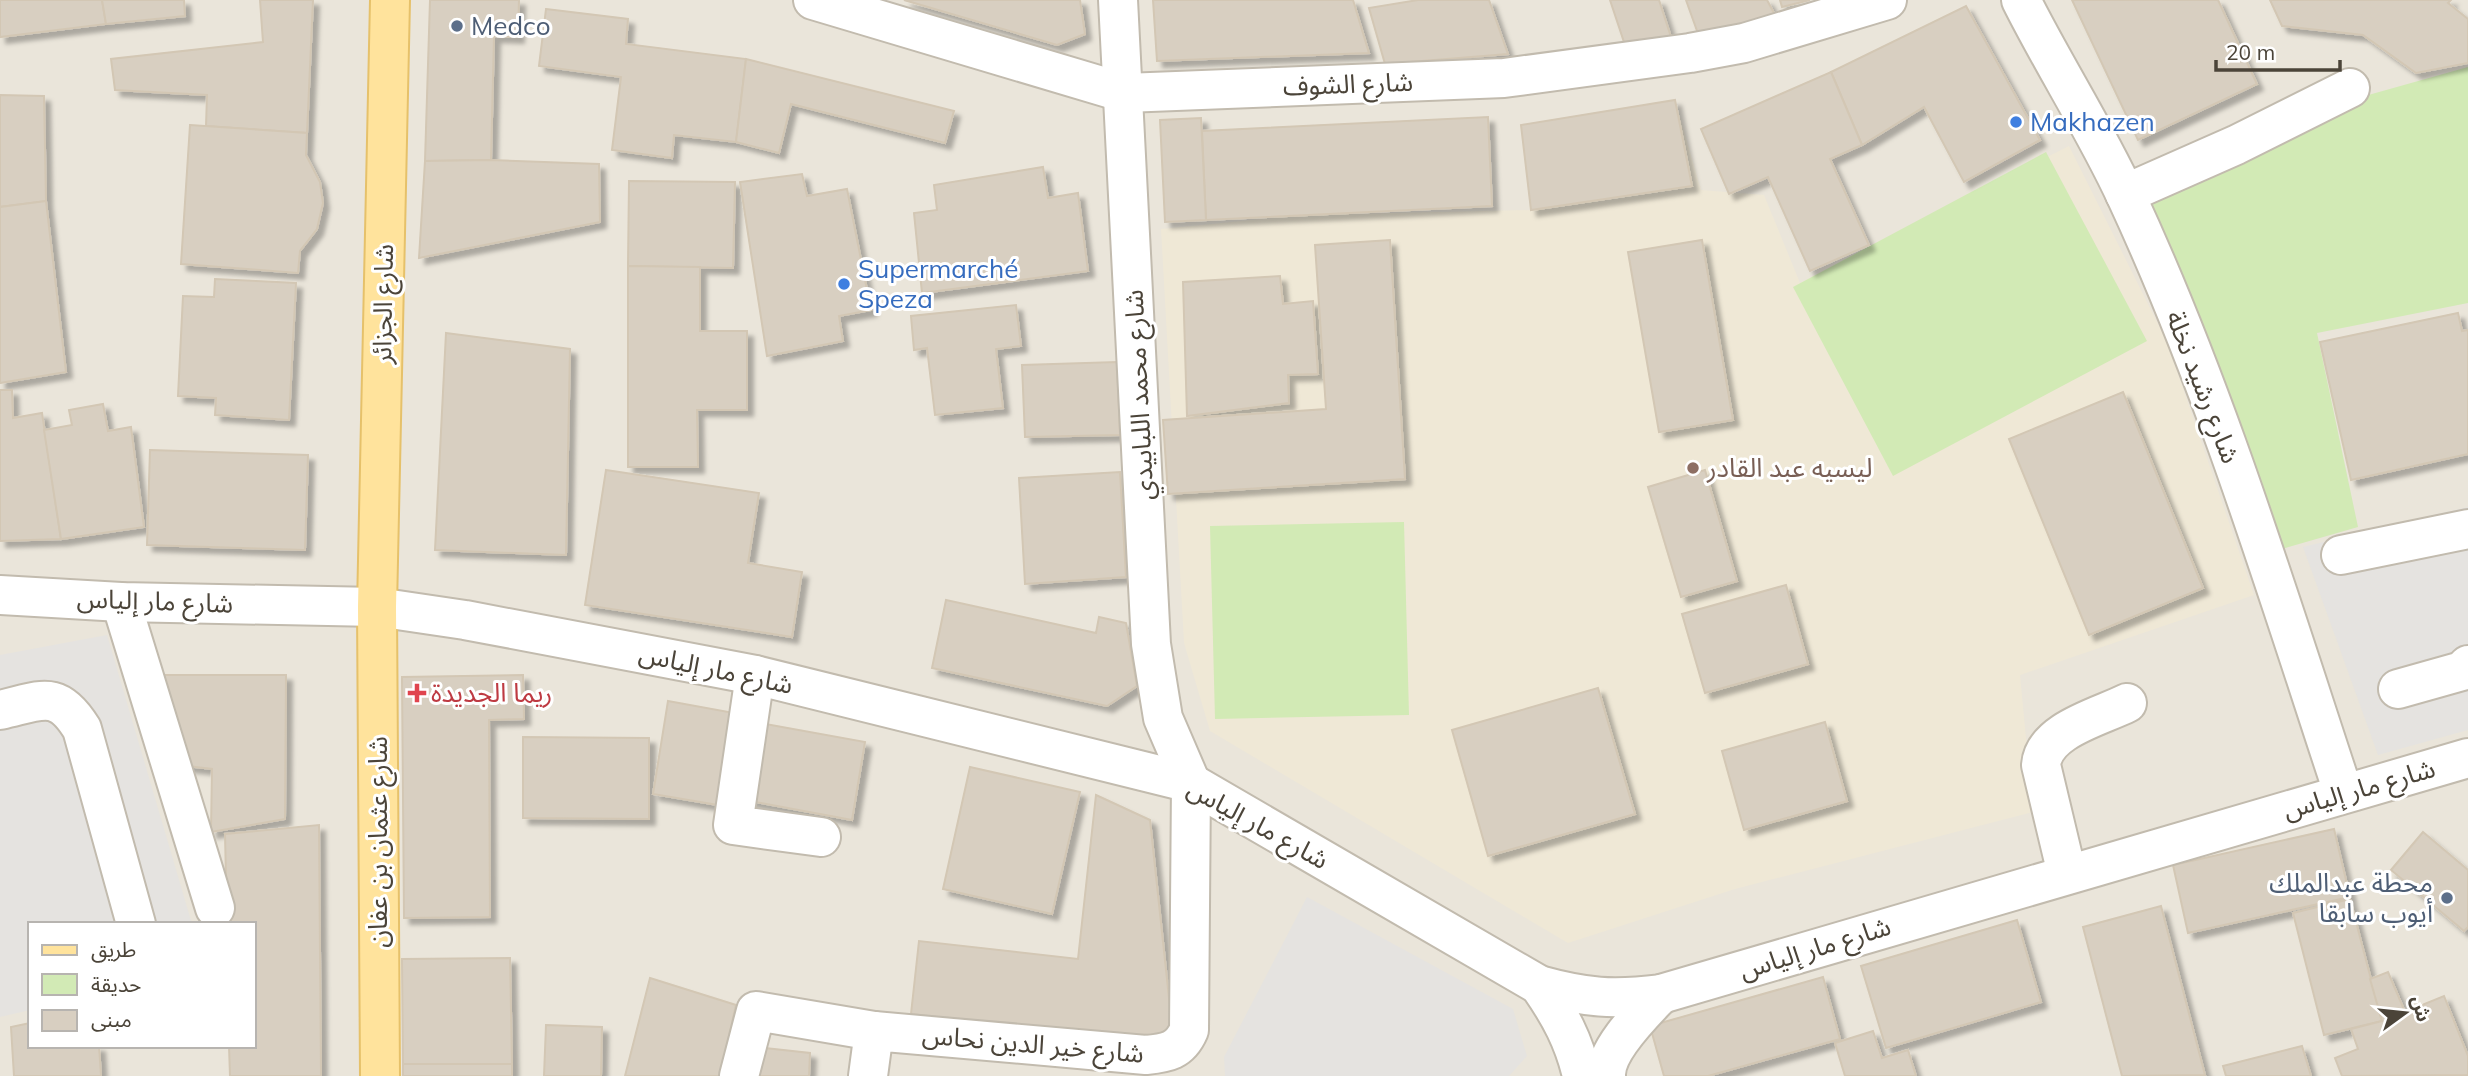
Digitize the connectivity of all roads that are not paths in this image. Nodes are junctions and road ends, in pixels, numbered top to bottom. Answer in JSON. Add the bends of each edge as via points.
{"nodes":[{"id":1,"x":390,"y":0,"type":"edge"},
{"id":2,"x":813,"y":0,"type":"edge"},
{"id":3,"x":1118,"y":0,"type":"edge"},
{"id":4,"x":1887,"y":0,"type":"edge"},
{"id":5,"x":2021,"y":0,"type":"edge"},
{"id":6,"x":2350,"y":88,"type":"dead end"},
{"id":7,"x":1125,"y":93,"type":"junction"},
{"id":8,"x":2125,"y":194,"type":"junction"},
{"id":9,"x":2468,"y":529,"type":"edge"},
{"id":10,"x":2341,"y":555,"type":"dead end"},
{"id":11,"x":0,"y":595,"type":"edge"},
{"id":12,"x":121,"y":602,"type":"junction"},
{"id":13,"x":377,"y":607,"type":"junction"},
{"id":14,"x":2468,"y":664,"type":"edge"},
{"id":15,"x":755,"y":675,"type":"junction"},
{"id":16,"x":2398,"y":689,"type":"dead end"},
{"id":17,"x":2127,"y":703,"type":"dead end"},
{"id":18,"x":0,"y":710,"type":"edge"},
{"id":19,"x":2468,"y":758,"type":"edge"},
{"id":20,"x":1191,"y":783,"type":"junction"},
{"id":21,"x":2343,"y":792,"type":"junction"},
{"id":22,"x":821,"y":837,"type":"dead end"},
{"id":23,"x":2067,"y":874,"type":"junction"},
{"id":24,"x":215,"y":908,"type":"dead end"},
{"id":25,"x":135,"y":922,"type":"edge"},
{"id":26,"x":1539,"y":985,"type":"junction"},
{"id":27,"x":1661,"y":994,"type":"junction"},
{"id":28,"x":874,"y":1031,"type":"junction"},
{"id":29,"x":380,"y":1076,"type":"edge"},
{"id":30,"x":738,"y":1076,"type":"edge"},
{"id":31,"x":868,"y":1076,"type":"edge"},
{"id":32,"x":1582,"y":1076,"type":"edge"},
{"id":33,"x":1606,"y":1076,"type":"edge"}],
"edges":[{"from":1,"to":13,"type":"main road","name":"شارع الجزائر"},
{"from":2,"to":7,"type":"street","name":"شارع الشوف"},
{"from":3,"to":7,"type":"street","name":"شارع محمد اللبابيدي"},
{"from":4,"to":7,"type":"street","name":"شارع الشوف","via":[[1744,43],[1504,78]]},
{"from":5,"to":8,"type":"street","name":"شارع رشيد نخلة"},
{"from":6,"to":8,"type":"street"},
{"from":7,"to":20,"type":"street","name":"شارع محمد اللبابيدي","via":[[1152,644],[1163,718]]},
{"from":8,"to":21,"type":"street","name":"شارع رشيد نخلة","via":[[2185,335]]},
{"from":9,"to":10,"type":"street"},
{"from":11,"to":12,"type":"street","name":"شارع مار إلياس"},
{"from":12,"to":13,"type":"street","name":"شارع مار إلياس"},
{"from":12,"to":24,"type":"street"},
{"from":13,"to":15,"type":"street","name":"شارع مار إلياس"},
{"from":13,"to":29,"type":"main road","name":"شارع عثمان بن عفان"},
{"from":14,"to":16,"type":"street","via":[[2462,671]]},
{"from":15,"to":20,"type":"street","name":"شارع مار إلياس"},
{"from":15,"to":22,"type":"street","via":[[733,825]]},
{"from":17,"to":23,"type":"street","via":[[2053,739],[2043,751],[2041,765]]},
{"from":18,"to":25,"type":"street","via":[[48,699],[69,708],[82,729]]},
{"from":19,"to":21,"type":"street","name":"شارع مار إلياس"},
{"from":20,"to":26,"type":"street","name":"شارع مار إلياس"},
{"from":20,"to":28,"type":"street","name":"شارع خير الدين نحاس","via":[[1189,1030],[1179,1046],[1170,1053],[1146,1055]]},
{"from":21,"to":23,"type":"street","name":"شارع مار إلياس"},
{"from":23,"to":27,"type":"street","name":"شارع مار إلياس"},
{"from":26,"to":27,"type":"street","name":"شارع مار إلياس","via":[[1583,997]]},
{"from":26,"to":32,"type":"street","via":[[1562,1018]]},
{"from":27,"to":33,"type":"street","via":[[1617,1046]]},
{"from":28,"to":30,"type":"street","name":"شارع خير الدين نحاس","via":[[756,1011]]},
{"from":28,"to":31,"type":"street"}]}
